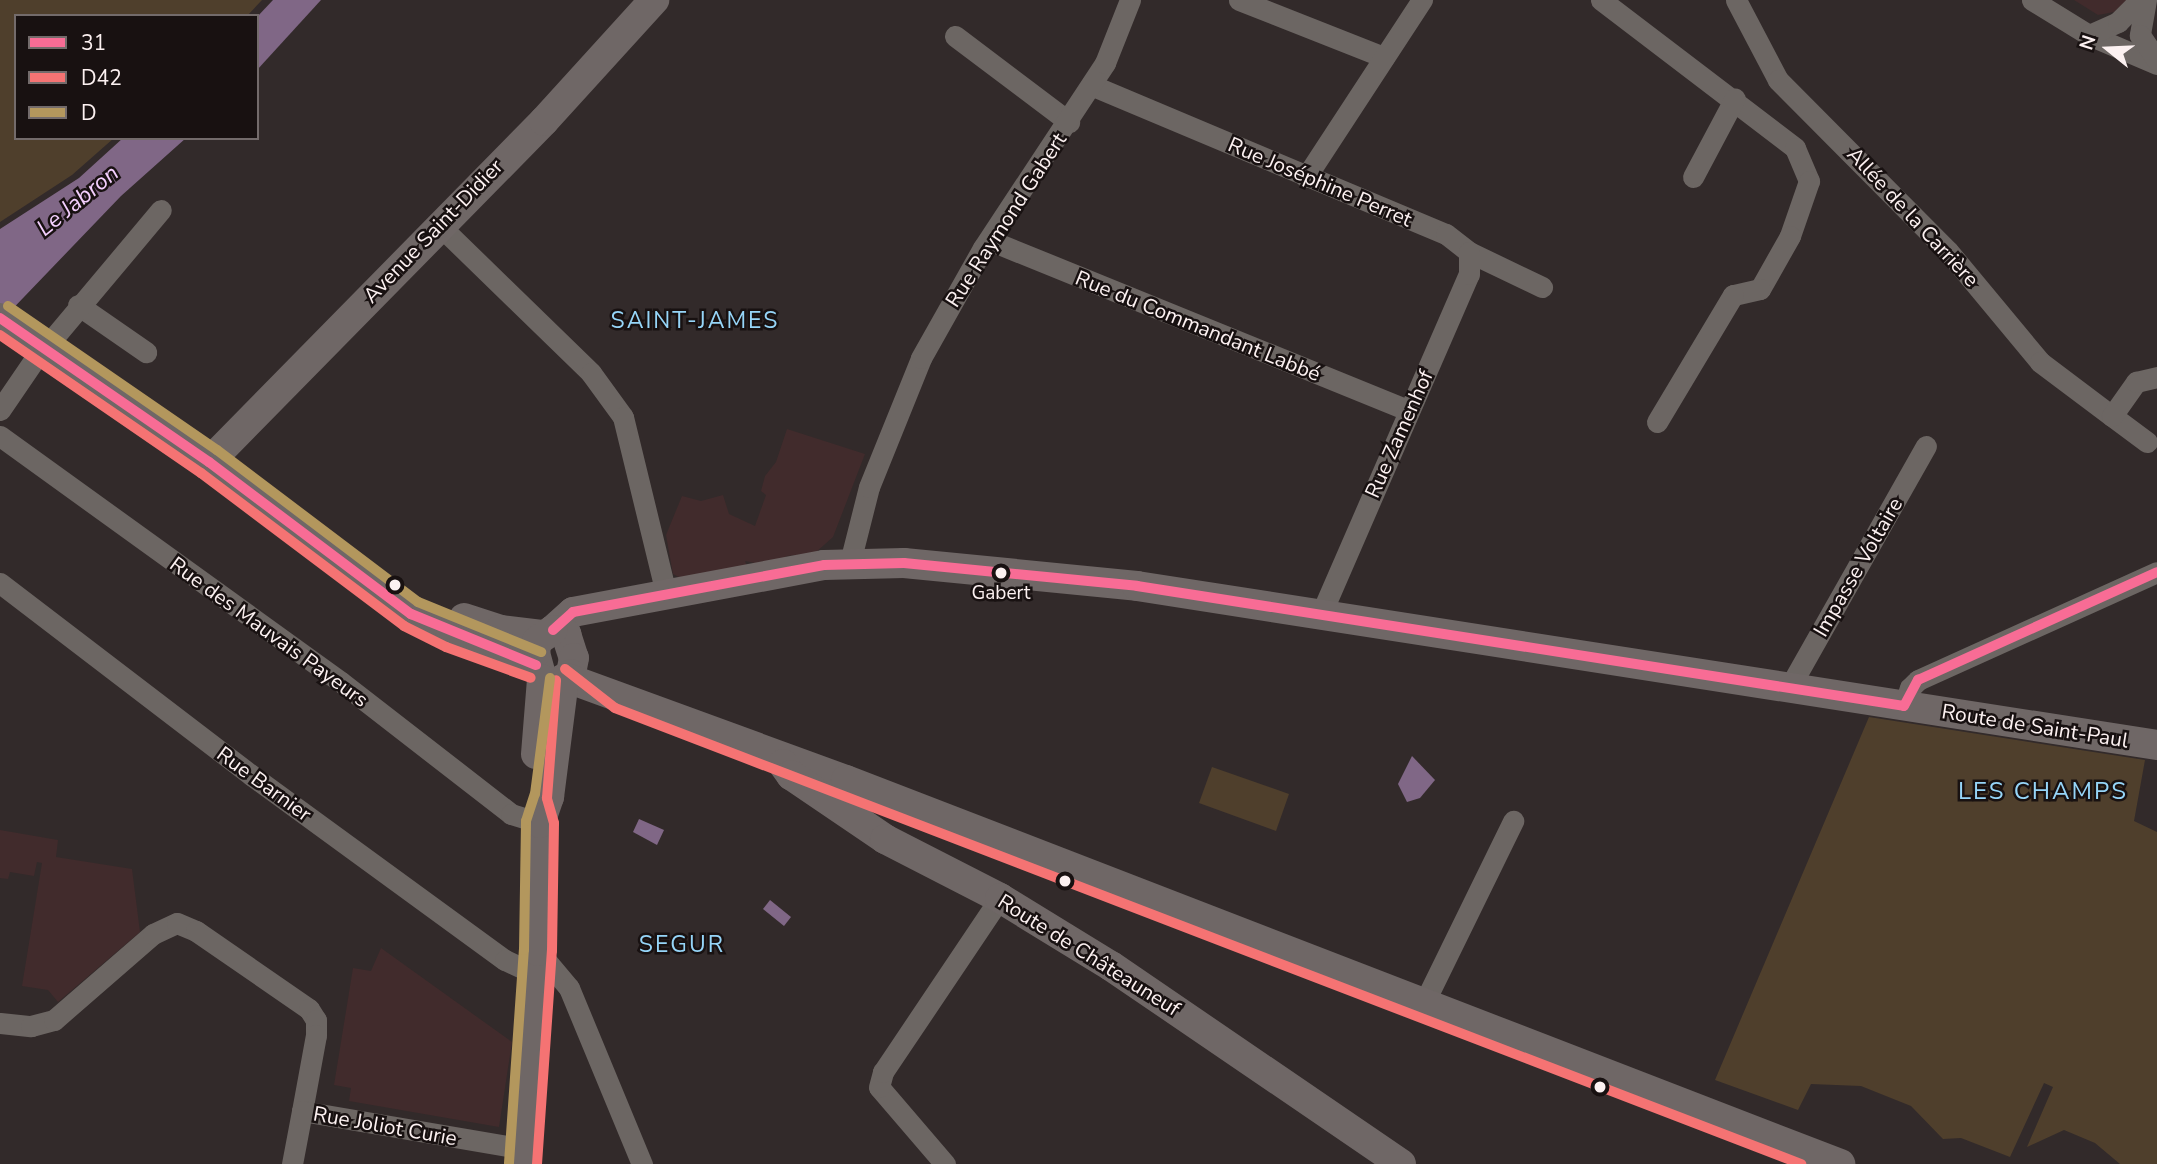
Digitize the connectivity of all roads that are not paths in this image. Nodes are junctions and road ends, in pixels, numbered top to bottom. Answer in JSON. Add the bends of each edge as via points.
{"nodes":[{"id":1,"x":1239,"y":0,"type":"edge"},
{"id":2,"x":1422,"y":0,"type":"edge"},
{"id":3,"x":1601,"y":0,"type":"edge"},
{"id":4,"x":1736,"y":0,"type":"edge"},
{"id":5,"x":2032,"y":0,"type":"edge"},
{"id":6,"x":2140,"y":0,"type":"edge"},
{"id":7,"x":2146,"y":0,"type":"edge"},
{"id":8,"x":650,"y":1,"type":"edge"},
{"id":9,"x":1124,"y":4,"type":"edge"},
{"id":10,"x":2089,"y":35,"type":"junction"},
{"id":11,"x":955,"y":36,"type":"dead end"},
{"id":12,"x":1384,"y":57,"type":"junction"},
{"id":13,"x":2157,"y":62,"type":"edge"},
{"id":14,"x":1091,"y":85,"type":"junction"},
{"id":15,"x":1735,"y":98,"type":"junction"},
{"id":16,"x":1069,"y":122,"type":"junction"},
{"id":17,"x":1306,"y":177,"type":"junction"},
{"id":18,"x":1693,"y":177,"type":"dead end"},
{"id":19,"x":160,"y":210,"type":"dead end"},
{"id":20,"x":439,"y":225,"type":"junction"},
{"id":21,"x":989,"y":240,"type":"junction"},
{"id":22,"x":1469,"y":252,"type":"junction"},
{"id":23,"x":1542,"y":287,"type":"dead end"},
{"id":24,"x":78,"y":305,"type":"junction"},
{"id":25,"x":27,"y":336,"type":"edge"},
{"id":26,"x":146,"y":352,"type":"dead end"},
{"id":27,"x":2157,"y":377,"type":"edge"},
{"id":28,"x":0,"y":410,"type":"edge"},
{"id":29,"x":1408,"y":410,"type":"junction"},
{"id":30,"x":2112,"y":416,"type":"junction"},
{"id":31,"x":1657,"y":422,"type":"dead end"},
{"id":32,"x":0,"y":436,"type":"edge"},
{"id":33,"x":2154,"y":440,"type":"edge"},
{"id":34,"x":1926,"y":446,"type":"dead end"},
{"id":35,"x":209,"y":462,"type":"junction"},
{"id":36,"x":850,"y":562,"type":"junction"},
{"id":37,"x":2157,"y":572,"type":"edge"},
{"id":38,"x":0,"y":583,"type":"edge"},
{"id":39,"x":667,"y":597,"type":"junction"},
{"id":40,"x":1321,"y":614,"type":"junction"},
{"id":41,"x":556,"y":658,"type":"junction"},
{"id":42,"x":1789,"y":688,"type":"junction"},
{"id":43,"x":1904,"y":706,"type":"junction"},
{"id":44,"x":2157,"y":745,"type":"edge"},
{"id":45,"x":776,"y":754,"type":"junction"},
{"id":46,"x":1513,"y":821,"type":"dead end"},
{"id":47,"x":540,"y":823,"type":"junction"},
{"id":48,"x":1000,"y":898,"type":"junction"},
{"id":49,"x":537,"y":963,"type":"junction"},
{"id":50,"x":1424,"y":1003,"type":"junction"},
{"id":51,"x":0,"y":1023,"type":"edge"},
{"id":52,"x":302,"y":1111,"type":"junction"},
{"id":53,"x":524,"y":1156,"type":"edge"},
{"id":54,"x":292,"y":1164,"type":"edge"},
{"id":55,"x":642,"y":1164,"type":"edge"},
{"id":56,"x":945,"y":1164,"type":"edge"},
{"id":57,"x":1401,"y":1164,"type":"edge"},
{"id":58,"x":1840,"y":1164,"type":"edge"}],
"edges":[{"from":1,"to":12,"type":"street"},
{"from":2,"to":12,"type":"street"},
{"from":3,"to":15,"type":"street"},
{"from":4,"to":30,"type":"street","name":"Allée de la Carrière","via":[[1777,80],[1948,251],[2040,362]]},
{"from":5,"to":10,"type":"street"},
{"from":6,"to":10,"type":"street","via":[[2118,22]]},
{"from":7,"to":13,"type":"street","via":[[2140,35]]},
{"from":8,"to":20,"type":"street","name":"Avenue Saint-Didier","via":[[544,121]]},
{"from":9,"to":14,"type":"street","name":"Rue Raymond Gabert"},
{"from":10,"to":13,"type":"street"},
{"from":11,"to":16,"type":"street"},
{"from":12,"to":17,"type":"street"},
{"from":14,"to":16,"type":"street","name":"Rue Raymond Gabert"},
{"from":14,"to":17,"type":"street","name":"Rue Joséphine Perret"},
{"from":15,"to":18,"type":"street"},
{"from":15,"to":31,"type":"street","via":[[1796,148],[1809,181],[1790,236],[1760,289],[1733,295]]},
{"from":16,"to":21,"type":"street","name":"Rue Raymond Gabert"},
{"from":17,"to":22,"type":"street","name":"Rue Joséphine Perret","via":[[1446,234]]},
{"from":19,"to":24,"type":"street"},
{"from":20,"to":35,"type":"street","name":"Avenue Saint-Didier"},
{"from":20,"to":39,"type":"street","via":[[592,373],[623,417]]},
{"from":21,"to":29,"type":"street","name":"Rue du Commandant Labbé"},
{"from":21,"to":36,"type":"street","name":"Rue Raymond Gabert","via":[[921,358],[869,487]]},
{"from":22,"to":23,"type":"street","name":"Rue Joséphine Perret"},
{"from":22,"to":29,"type":"street","name":"Rue Zamenhof","via":[[1469,274]]},
{"from":24,"to":25,"type":"street"},
{"from":24,"to":26,"type":"street"},
{"from":25,"to":28,"type":"street"},
{"from":25,"to":35,"type":"street"},
{"from":27,"to":30,"type":"street","via":[[2136,382]]},
{"from":29,"to":40,"type":"street","name":"Rue Zamenhof"},
{"from":30,"to":33,"type":"street","name":"Allée de la Carrière"},
{"from":32,"to":47,"type":"street","name":"Rue des Mauvais Payeurs","via":[[341,682],[512,814]]},
{"from":34,"to":42,"type":"street","name":"Impasse Voltaire"},
{"from":35,"to":41,"type":"street","via":[[325,547],[368,563],[466,619]]},
{"from":36,"to":39,"type":"street","name":"Route de Saint-Paul"},
{"from":36,"to":40,"type":"street","name":"Route de Saint-Paul","via":[[904,563],[1137,586]]},
{"from":37,"to":43,"type":"street","via":[[1918,680]]},
{"from":38,"to":49,"type":"street","name":"Rue Barnier","via":[[274,792],[505,960]]},
{"from":39,"to":41,"type":"street","name":"Route de Saint-Paul","via":[[573,612]]},
{"from":40,"to":42,"type":"street","name":"Route de Saint-Paul"},
{"from":41,"to":45,"type":"street","via":[[621,695]]},
{"from":41,"to":47,"type":"street","via":[[549,797]]},
{"from":42,"to":43,"type":"street","name":"Route de Saint-Paul"},
{"from":43,"to":44,"type":"street","name":"Route de Saint-Paul"},
{"from":45,"to":48,"type":"street","name":"Route de Châteauneuf","via":[[790,775],[885,839]]},
{"from":45,"to":50,"type":"street"},
{"from":46,"to":50,"type":"street"},
{"from":47,"to":49,"type":"street"},
{"from":48,"to":56,"type":"street","via":[[883,1072],[879,1087]]},
{"from":48,"to":57,"type":"street","name":"Route de Châteauneuf","via":[[1111,966]]},
{"from":49,"to":53,"type":"street"},
{"from":49,"to":55,"type":"street","via":[[569,988]]},
{"from":50,"to":58,"type":"street"},
{"from":51,"to":52,"type":"street","name":"Rue Joliot Curie","via":[[31,1026],[54,1020],[153,934],[177,923],[196,931],[309,1009],[316,1020],[316,1035]]},
{"from":52,"to":53,"type":"street","name":"Rue Joliot Curie"},
{"from":52,"to":54,"type":"street"}]}
